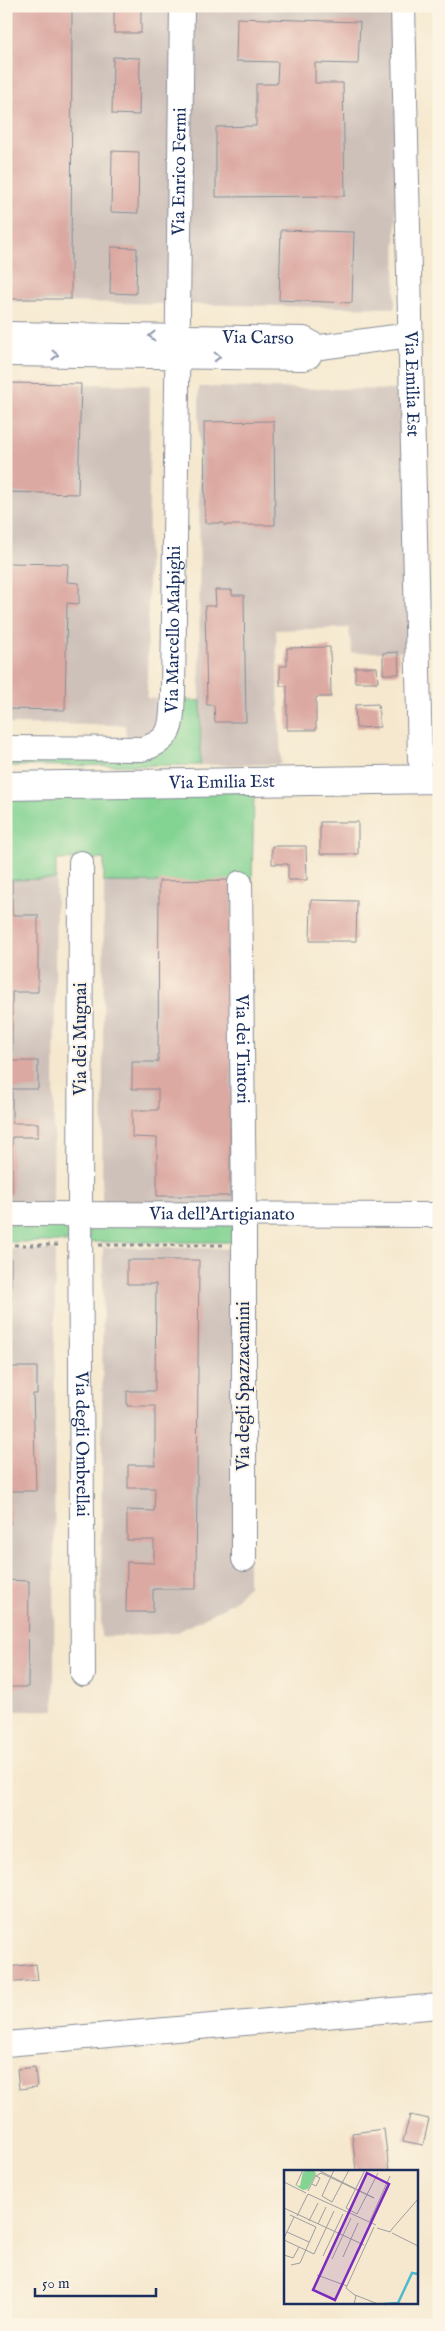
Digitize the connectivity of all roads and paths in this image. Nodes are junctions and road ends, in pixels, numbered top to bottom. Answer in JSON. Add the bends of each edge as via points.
{"nodes":[{"id":1,"x":182,"y":6,"type":"edge"},
{"id":2,"x":403,"y":6,"type":"edge"},
{"id":3,"x":6,"y":334,"type":"edge"},
{"id":4,"x":410,"y":335,"type":"junction"},
{"id":5,"x":177,"y":346,"type":"junction"},
{"id":6,"x":6,"y":354,"type":"edge"},
{"id":7,"x":6,"y":748,"type":"edge"},
{"id":8,"x":420,"y":759,"type":"dead end"},
{"id":9,"x":439,"y":779,"type":"edge"},
{"id":10,"x":6,"y":786,"type":"edge"},
{"id":11,"x":81,"y":864,"type":"dead end"},
{"id":12,"x":240,"y":883,"type":"dead end"},
{"id":13,"x":6,"y":1214,"type":"edge"},
{"id":14,"x":80,"y":1214,"type":"junction"},
{"id":15,"x":244,"y":1214,"type":"junction"},
{"id":16,"x":439,"y":1215,"type":"edge"},
{"id":17,"x":6,"y":1245,"type":"edge"},
{"id":18,"x":80,"y":1245,"type":"junction"},
{"id":19,"x":244,"y":1245,"type":"junction"},
{"id":20,"x":244,"y":1559,"type":"dead end"},
{"id":21,"x":82,"y":1674,"type":"dead end"},
{"id":22,"x":439,"y":2006,"type":"edge"},
{"id":23,"x":6,"y":2044,"type":"edge"}],
"edges":[{"from":1,"to":5,"type":"street","name":"Via Enrico Fermi"},
{"from":2,"to":4,"type":"street","name":"Via Emilia Est"},
{"from":5,"to":3,"type":"street","name":"Via Carso","one_way":true},
{"from":4,"to":5,"type":"street","name":"Via Carso","via":[[313,348],[304,358]]},
{"from":4,"to":8,"type":"street","name":"Via Emilia Est"},
{"from":6,"to":5,"type":"street","name":"Via Carso","one_way":true},
{"from":5,"to":7,"type":"street","name":"Via Marcello Malpighi","via":[[171,726],[161,742],[142,750]]},
{"from":9,"to":10,"type":"main road","name":"Via Emilia Est"},
{"from":11,"to":14,"type":"street","name":"Via dei Mugnai"},
{"from":12,"to":15,"type":"street","name":"Via dei Tintori"},
{"from":13,"to":14,"type":"street","name":"Via dell'Artigianato"},
{"from":14,"to":15,"type":"street","name":"Via dell'Artigianato"},
{"from":14,"to":18,"type":"street","name":"Via degli Ombrellai"},
{"from":15,"to":16,"type":"street","name":"Via dell'Artigianato"},
{"from":15,"to":19,"type":"street","name":"Via degli Spazzacamini"},
{"from":17,"to":18,"type":"path"},
{"from":18,"to":19,"type":"path"},
{"from":18,"to":21,"type":"street","name":"Via degli Ombrellai"},
{"from":19,"to":20,"type":"street","name":"Via degli Spazzacamini"},
{"from":22,"to":23,"type":"street"}]}
